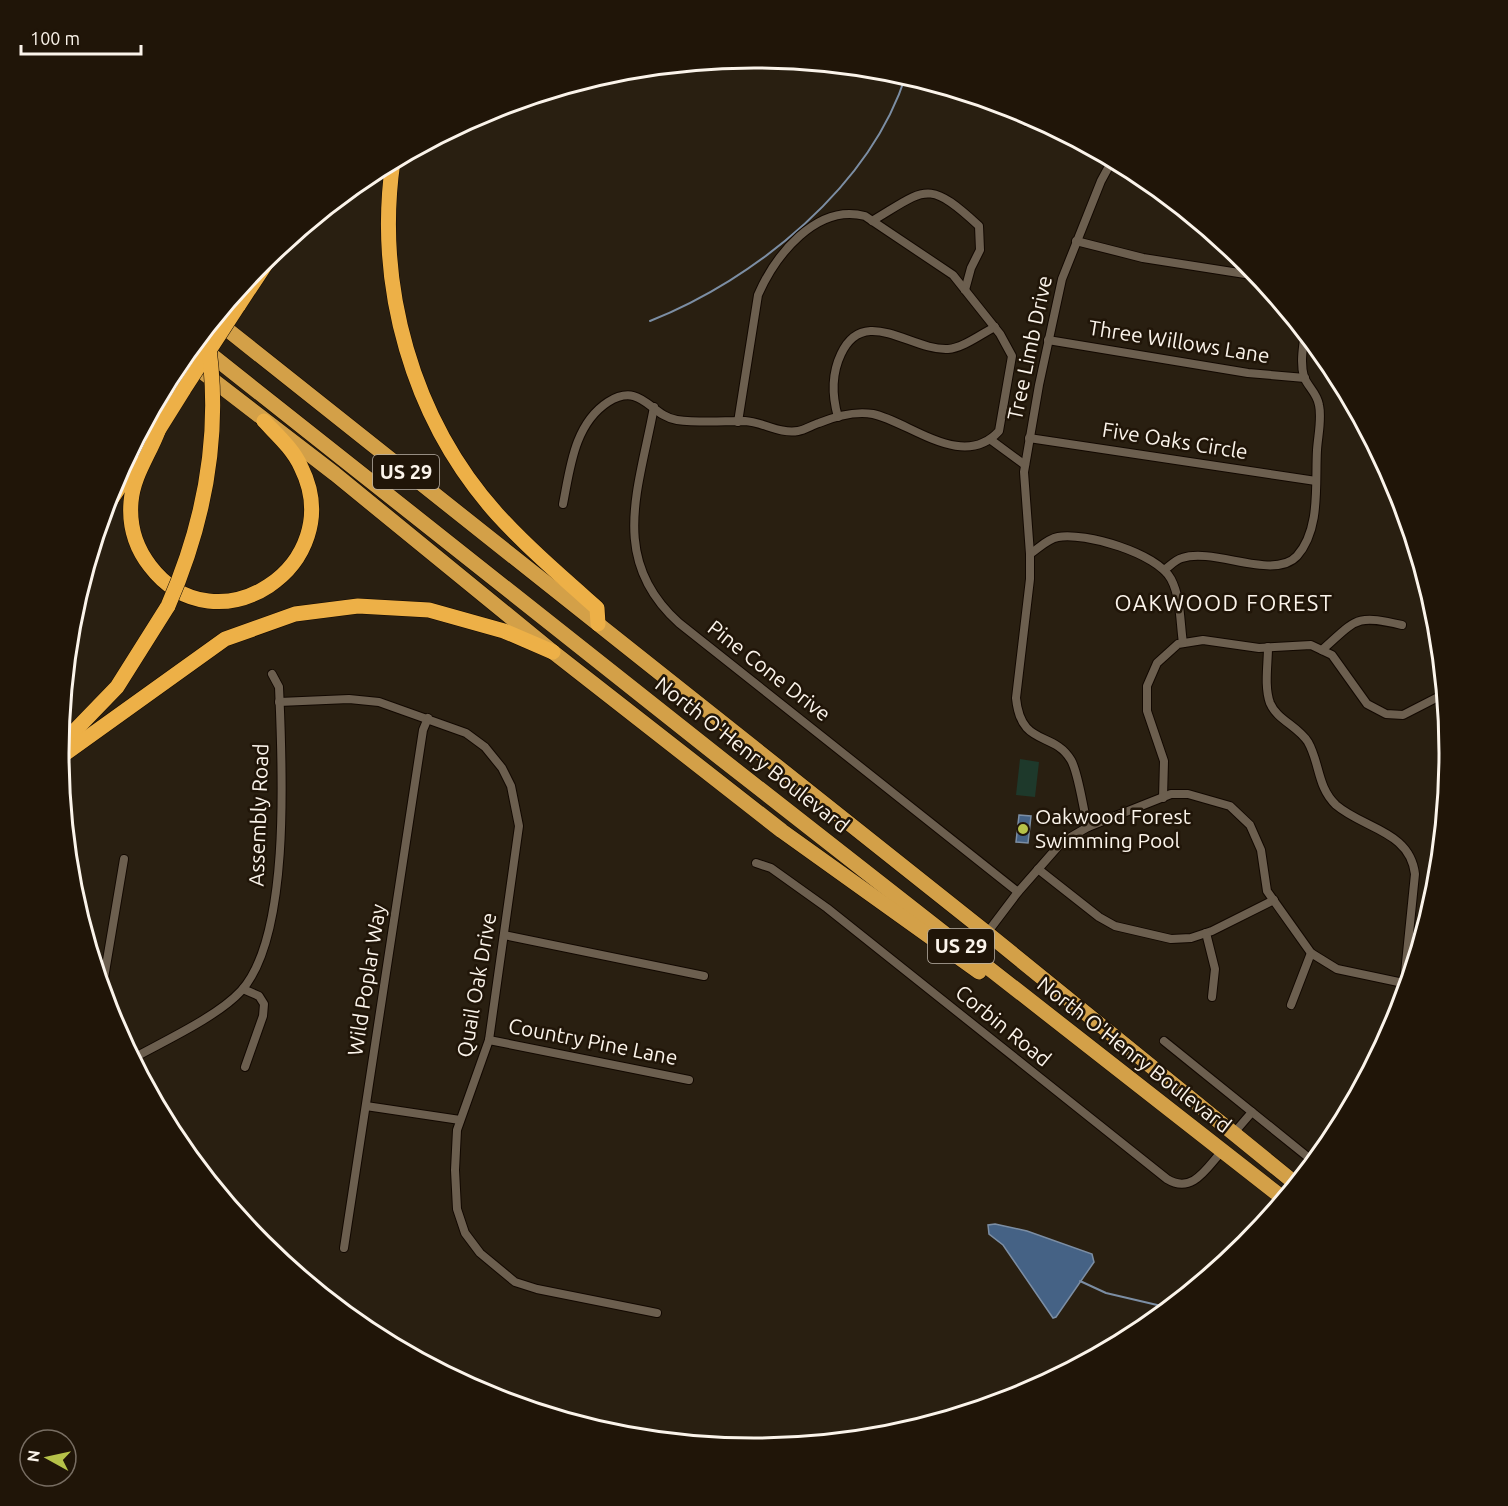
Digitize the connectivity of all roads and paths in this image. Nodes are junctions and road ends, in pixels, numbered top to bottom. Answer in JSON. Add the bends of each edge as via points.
{"nodes":[{"id":1,"x":1109,"y":167,"type":"edge"},
{"id":2,"x":392,"y":171,"type":"edge"},
{"id":3,"x":872,"y":221,"type":"junction"},
{"id":4,"x":1076,"y":241,"type":"junction"},
{"id":5,"x":1244,"y":274,"type":"edge"},
{"id":6,"x":965,"y":290,"type":"junction"},
{"id":7,"x":247,"y":292,"type":"edge"},
{"id":8,"x":220,"y":324,"type":"edge"},
{"id":9,"x":995,"y":327,"type":"junction"},
{"id":10,"x":207,"y":340,"type":"edge"},
{"id":11,"x":1048,"y":340,"type":"junction"},
{"id":12,"x":1304,"y":344,"type":"edge"},
{"id":13,"x":202,"y":347,"type":"edge"},
{"id":14,"x":191,"y":363,"type":"edge"},
{"id":15,"x":1305,"y":378,"type":"junction"},
{"id":16,"x":654,"y":407,"type":"junction"},
{"id":17,"x":838,"y":417,"type":"junction"},
{"id":18,"x":264,"y":421,"type":"junction"},
{"id":19,"x":738,"y":422,"type":"junction"},
{"id":20,"x":158,"y":431,"type":"junction"},
{"id":21,"x":1029,"y":438,"type":"junction"},
{"id":22,"x":991,"y":440,"type":"junction"},
{"id":23,"x":1025,"y":465,"type":"junction"},
{"id":24,"x":128,"y":475,"type":"edge"},
{"id":25,"x":1316,"y":481,"type":"junction"},
{"id":26,"x":563,"y":504,"type":"dead end"},
{"id":27,"x":1030,"y":554,"type":"junction"},
{"id":28,"x":1164,"y":570,"type":"junction"},
{"id":29,"x":598,"y":624,"type":"junction"},
{"id":30,"x":1402,"y":625,"type":"dead end"},
{"id":31,"x":1183,"y":643,"type":"junction"},
{"id":32,"x":1268,"y":647,"type":"junction"},
{"id":33,"x":1322,"y":650,"type":"junction"},
{"id":34,"x":553,"y":652,"type":"junction"},
{"id":35,"x":272,"y":674,"type":"dead end"},
{"id":36,"x":1437,"y":698,"type":"edge"},
{"id":37,"x":279,"y":702,"type":"junction"},
{"id":38,"x":428,"y":718,"type":"junction"},
{"id":39,"x":69,"y":735,"type":"edge"},
{"id":40,"x":69,"y":750,"type":"edge"},
{"id":41,"x":1163,"y":798,"type":"junction"},
{"id":42,"x":1088,"y":827,"type":"junction"},
{"id":43,"x":124,"y":859,"type":"dead end"},
{"id":44,"x":756,"y":863,"type":"dead end"},
{"id":45,"x":1038,"y":868,"type":"junction"},
{"id":46,"x":1018,"y":892,"type":"junction"},
{"id":47,"x":1274,"y":900,"type":"junction"},
{"id":48,"x":987,"y":933,"type":"junction"},
{"id":49,"x":1206,"y":933,"type":"junction"},
{"id":50,"x":504,"y":935,"type":"junction"},
{"id":51,"x":1311,"y":953,"type":"junction"},
{"id":52,"x":1408,"y":956,"type":"edge"},
{"id":53,"x":105,"y":973,"type":"edge"},
{"id":54,"x":704,"y":976,"type":"dead end"},
{"id":55,"x":1400,"y":982,"type":"edge"},
{"id":56,"x":243,"y":989,"type":"junction"},
{"id":57,"x":1212,"y":997,"type":"dead end"},
{"id":58,"x":1291,"y":1005,"type":"dead end"},
{"id":59,"x":489,"y":1040,"type":"junction"},
{"id":60,"x":1164,"y":1041,"type":"dead end"},
{"id":61,"x":1090,"y":1048,"type":"junction"},
{"id":62,"x":139,"y":1055,"type":"edge"},
{"id":63,"x":245,"y":1067,"type":"dead end"},
{"id":64,"x":689,"y":1080,"type":"dead end"},
{"id":65,"x":366,"y":1106,"type":"junction"},
{"id":66,"x":1252,"y":1112,"type":"junction"},
{"id":67,"x":460,"y":1120,"type":"junction"},
{"id":68,"x":1233,"y":1134,"type":"junction"},
{"id":69,"x":1223,"y":1150,"type":"junction"},
{"id":70,"x":1308,"y":1157,"type":"edge"},
{"id":71,"x":1290,"y":1179,"type":"edge"},
{"id":72,"x":1286,"y":1185,"type":"edge"},
{"id":73,"x":1278,"y":1194,"type":"edge"},
{"id":74,"x":345,"y":1248,"type":"dead end"},
{"id":75,"x":657,"y":1313,"type":"dead end"}],
"edges":[{"from":1,"to":4,"type":"street","name":"Tree Limb Drive"},
{"from":2,"to":29,"type":"highway","via":[[388,221],[391,273],[400,324],[425,400],[448,447],[478,490],[522,540],[597,608]]},
{"from":3,"to":6,"type":"street","via":[[953,275]]},
{"from":3,"to":6,"type":"street","via":[[922,191],[935,193],[961,209],[979,226],[980,234],[980,250]]},
{"from":3,"to":19,"type":"street","via":[[855,214],[832,217],[811,227],[794,240],[764,280],[758,296]]},
{"from":4,"to":5,"type":"street","via":[[1143,258]]},
{"from":4,"to":11,"type":"street","name":"Tree Limb Drive","via":[[1062,279]]},
{"from":6,"to":9,"type":"street"},
{"from":7,"to":20,"type":"highway","bridge":true},
{"from":8,"to":29,"type":"highway","name":"North O'Henry Boulevard","number":"US 29"},
{"from":9,"to":17,"type":"street","via":[[951,349],[934,348],[885,332],[857,333],[846,343],[837,361],[832,395]]},
{"from":9,"to":22,"type":"street","via":[[1012,356],[999,431]]},
{"from":10,"to":39,"type":"highway","bridge":true,"via":[[213,419],[208,479],[193,542],[168,606],[117,687]]},
{"from":11,"to":15,"type":"street","name":"Three Willows Lane","via":[[1248,373]]},
{"from":11,"to":21,"type":"street","name":"Tree Limb Drive"},
{"from":12,"to":15,"type":"street"},
{"from":13,"to":61,"type":"highway","name":"North O'Henry Boulevard","number":"US 29"},
{"from":14,"to":18,"type":"highway"},
{"from":15,"to":25,"type":"street","via":[[1320,406]]},
{"from":16,"to":19,"type":"street","via":[[673,419],[709,424]]},
{"from":16,"to":26,"type":"street","via":[[639,397],[622,396],[607,403],[588,422],[573,452]]},
{"from":16,"to":46,"type":"street","name":"Pine Cone Drive","via":[[633,540],[642,577],[657,601],[679,623]]},
{"from":17,"to":19,"type":"street","via":[[800,431]]},
{"from":17,"to":22,"type":"street","via":[[861,412],[884,417],[940,442],[967,446]]},
{"from":18,"to":20,"type":"highway","via":[[301,466],[310,490],[310,527],[297,560],[281,579],[260,592],[225,601],[193,596],[172,586],[149,564],[134,537],[130,514],[133,490]]},
{"from":18,"to":34,"type":"highway"},
{"from":20,"to":24,"type":"highway"},
{"from":21,"to":23,"type":"street","name":"Tree Limb Drive"},
{"from":21,"to":25,"type":"street","name":"Five Oaks Circle"},
{"from":22,"to":23,"type":"street"},
{"from":23,"to":27,"type":"street","name":"Tree Limb Drive"},
{"from":25,"to":28,"type":"street","via":[[1308,538],[1286,564],[1194,555],[1176,560]]},
{"from":27,"to":28,"type":"street","via":[[1052,539],[1070,537],[1127,548]]},
{"from":27,"to":42,"type":"street","name":"Tree Limb Drive","via":[[1017,711],[1031,733],[1058,746],[1071,761]]},
{"from":28,"to":31,"type":"street","via":[[1176,594]]},
{"from":29,"to":48,"type":"highway","name":"North O'Henry Boulevard","number":"US 29"},
{"from":30,"to":33,"type":"street","via":[[1362,618]]},
{"from":31,"to":32,"type":"street","via":[[1203,640]]},
{"from":31,"to":41,"type":"street","via":[[1157,663],[1147,686],[1147,711],[1164,761]]},
{"from":32,"to":33,"type":"street","via":[[1300,644]]},
{"from":32,"to":52,"type":"street","via":[[1270,702],[1277,714],[1307,740],[1327,795],[1346,812],[1402,844],[1413,861]]},
{"from":33,"to":36,"type":"street","via":[[1338,661],[1363,699],[1377,711],[1403,715]]},
{"from":34,"to":40,"type":"highway","via":[[486,625],[429,609],[358,606],[295,614],[225,639]]},
{"from":34,"to":61,"type":"highway","via":[[782,831]]},
{"from":35,"to":37,"type":"street","name":"Assembly Road","via":[[278,681]]},
{"from":37,"to":38,"type":"street","name":"Quail Oak Drive","via":[[378,702]]},
{"from":37,"to":56,"type":"street","name":"Assembly Road","via":[[282,813],[276,881],[262,946]]},
{"from":38,"to":50,"type":"street","name":"Quail Oak Drive","via":[[466,733],[485,747],[511,786],[519,826]]},
{"from":38,"to":65,"type":"street","name":"Wild Poplar Way","via":[[423,730]]},
{"from":41,"to":42,"type":"street"},
{"from":41,"to":47,"type":"street","via":[[1171,794],[1202,796],[1240,812],[1258,840],[1267,891]]},
{"from":42,"to":45,"type":"street","via":[[1062,842]]},
{"from":43,"to":53,"type":"street"},
{"from":44,"to":69,"type":"street","name":"Corbin Road","via":[[771,868],[827,908],[1173,1183],[1184,1185],[1194,1181]]},
{"from":45,"to":46,"type":"street"},
{"from":45,"to":49,"type":"street","via":[[1115,926],[1171,939]]},
{"from":46,"to":48,"type":"street"},
{"from":47,"to":49,"type":"street"},
{"from":47,"to":51,"type":"street"},
{"from":48,"to":68,"type":"highway","name":"North O'Henry Boulevard","number":"US 29"},
{"from":49,"to":57,"type":"street","via":[[1215,969]]},
{"from":50,"to":54,"type":"street"},
{"from":50,"to":59,"type":"street","name":"Quail Oak Drive"},
{"from":51,"to":55,"type":"street","via":[[1337,969]]},
{"from":51,"to":58,"type":"street"},
{"from":56,"to":62,"type":"street","name":"Assembly Road","via":[[218,1010]]},
{"from":56,"to":63,"type":"street","via":[[259,996],[264,1004]]},
{"from":59,"to":64,"type":"street","name":"Country Pine Lane"},
{"from":59,"to":67,"type":"street","name":"Quail Oak Drive"},
{"from":60,"to":66,"type":"street"},
{"from":61,"to":69,"type":"highway","name":"North O'Henry Boulevard","number":"US 29"},
{"from":65,"to":67,"type":"street"},
{"from":65,"to":74,"type":"street","name":"Wild Poplar Way"},
{"from":66,"to":68,"type":"street"},
{"from":66,"to":70,"type":"street"},
{"from":67,"to":75,"type":"street","name":"Quail Oak Drive","via":[[455,1170],[457,1209],[465,1233],[480,1253],[515,1282]]},
{"from":68,"to":71,"type":"highway","name":"North O'Henry Boulevard","number":"US 29"},
{"from":69,"to":72,"type":"highway","via":[[1239,1151]]},
{"from":69,"to":73,"type":"highway","name":"North O'Henry Boulevard","number":"US 29"}]}
